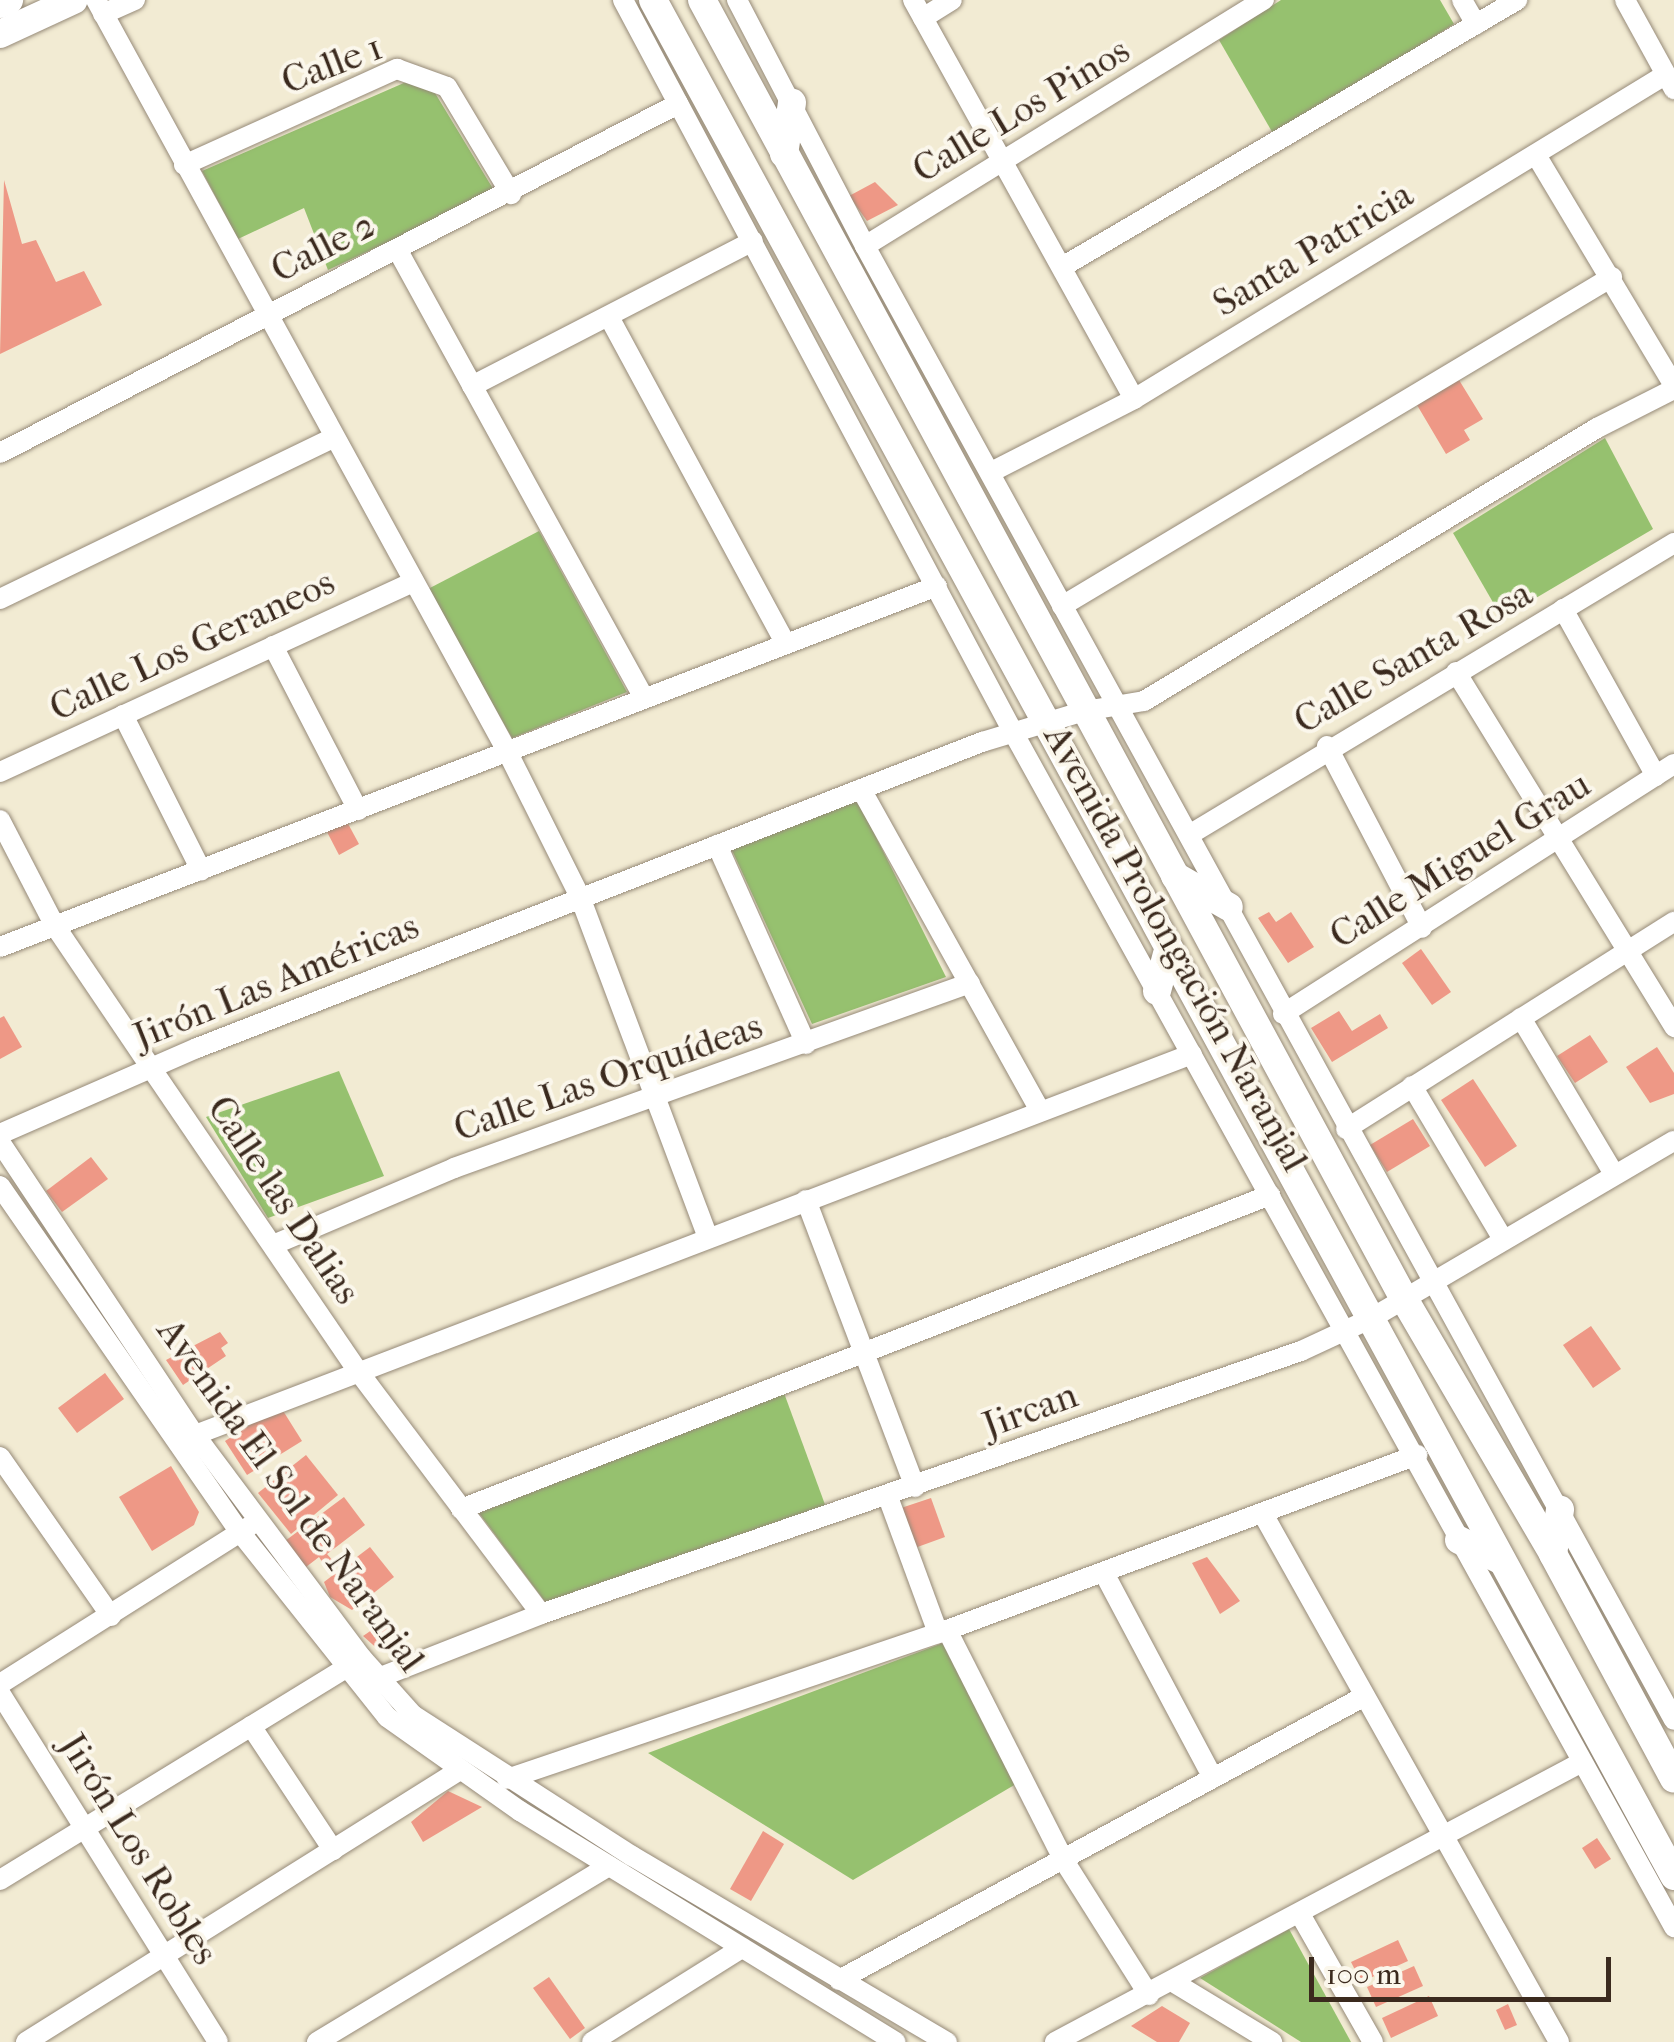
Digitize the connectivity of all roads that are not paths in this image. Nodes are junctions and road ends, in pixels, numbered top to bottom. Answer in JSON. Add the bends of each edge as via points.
{"nodes":[{"id":1,"x":8,"y":0,"type":"edge"},
{"id":2,"x":74,"y":0,"type":"edge"},
{"id":3,"x":134,"y":0,"type":"edge"},
{"id":4,"x":623,"y":0,"type":"edge"},
{"id":5,"x":702,"y":0,"type":"edge"},
{"id":6,"x":737,"y":0,"type":"edge"},
{"id":7,"x":952,"y":0,"type":"edge"},
{"id":8,"x":1264,"y":0,"type":"edge"},
{"id":9,"x":1462,"y":0,"type":"edge"},
{"id":10,"x":1516,"y":0,"type":"edge"},
{"id":11,"x":1625,"y":0,"type":"edge"},
{"id":12,"x":653,"y":1,"type":"edge"},
{"id":13,"x":0,"y":4,"type":"edge"},
{"id":14,"x":100,"y":7,"type":"edge"},
{"id":15,"x":918,"y":9,"type":"edge"},
{"id":16,"x":1476,"y":24,"type":"junction"},
{"id":17,"x":0,"y":34,"type":"edge"},
{"id":18,"x":1670,"y":82,"type":"edge"},
{"id":19,"x":678,"y":104,"type":"junction"},
{"id":20,"x":792,"y":104,"type":"junction"},
{"id":21,"x":784,"y":154,"type":"junction"},
{"id":22,"x":1536,"y":155,"type":"junction"},
{"id":23,"x":1003,"y":162,"type":"junction"},
{"id":24,"x":184,"y":165,"type":"junction"},
{"id":25,"x":511,"y":194,"type":"junction"},
{"id":26,"x":753,"y":241,"type":"junction"},
{"id":27,"x":864,"y":246,"type":"junction"},
{"id":28,"x":397,"y":248,"type":"junction"},
{"id":29,"x":1062,"y":267,"type":"junction"},
{"id":30,"x":1612,"y":276,"type":"junction"},
{"id":31,"x":266,"y":316,"type":"junction"},
{"id":32,"x":609,"y":317,"type":"junction"},
{"id":33,"x":472,"y":386,"type":"junction"},
{"id":34,"x":1674,"y":388,"type":"edge"},
{"id":35,"x":1134,"y":399,"type":"junction"},
{"id":36,"x":332,"y":439,"type":"junction"},
{"id":37,"x":0,"y":452,"type":"edge"},
{"id":38,"x":992,"y":472,"type":"junction"},
{"id":39,"x":1674,"y":543,"type":"edge"},
{"id":40,"x":413,"y":582,"type":"junction"},
{"id":41,"x":938,"y":586,"type":"junction"},
{"id":42,"x":0,"y":599,"type":"edge"},
{"id":43,"x":1062,"y":606,"type":"junction"},
{"id":44,"x":1563,"y":609,"type":"junction"},
{"id":45,"x":785,"y":644,"type":"junction"},
{"id":46,"x":274,"y":646,"type":"junction"},
{"id":47,"x":1456,"y":672,"type":"junction"},
{"id":48,"x":644,"y":698,"type":"junction"},
{"id":49,"x":1120,"y":707,"type":"junction"},
{"id":50,"x":1084,"y":711,"type":"junction"},
{"id":51,"x":123,"y":715,"type":"junction"},
{"id":52,"x":1045,"y":724,"type":"junction"},
{"id":53,"x":1013,"y":732,"type":"junction"},
{"id":54,"x":1328,"y":746,"type":"junction"},
{"id":55,"x":508,"y":753,"type":"junction"},
{"id":56,"x":1674,"y":764,"type":"edge"},
{"id":57,"x":0,"y":772,"type":"edge"},
{"id":58,"x":1656,"y":776,"type":"junction"},
{"id":59,"x":861,"y":789,"type":"junction"},
{"id":60,"x":358,"y":810,"type":"junction"},
{"id":61,"x":0,"y":820,"type":"edge"},
{"id":62,"x":1189,"y":834,"type":"junction"},
{"id":63,"x":1558,"y":842,"type":"junction"},
{"id":64,"x":717,"y":844,"type":"junction"},
{"id":65,"x":201,"y":870,"type":"junction"},
{"id":66,"x":1175,"y":876,"type":"junction"},
{"id":67,"x":580,"y":897,"type":"junction"},
{"id":68,"x":1229,"y":907,"type":"junction"},
{"id":69,"x":1674,"y":922,"type":"edge"},
{"id":70,"x":55,"y":926,"type":"junction"},
{"id":71,"x":1422,"y":928,"type":"junction"},
{"id":72,"x":0,"y":947,"type":"edge"},
{"id":73,"x":1628,"y":951,"type":"junction"},
{"id":74,"x":1168,"y":954,"type":"junction"},
{"id":75,"x":970,"y":983,"type":"junction"},
{"id":76,"x":1157,"y":991,"type":"junction"},
{"id":77,"x":1283,"y":1014,"type":"junction"},
{"id":78,"x":1521,"y":1018,"type":"junction"},
{"id":79,"x":1674,"y":1027,"type":"edge"},
{"id":80,"x":806,"y":1044,"type":"junction"},
{"id":81,"x":1192,"y":1054,"type":"junction"},
{"id":82,"x":151,"y":1068,"type":"junction"},
{"id":83,"x":1412,"y":1086,"type":"junction"},
{"id":84,"x":658,"y":1100,"type":"junction"},
{"id":85,"x":1040,"y":1110,"type":"junction"},
{"id":86,"x":1346,"y":1128,"type":"junction"},
{"id":87,"x":0,"y":1134,"type":"edge"},
{"id":88,"x":1674,"y":1141,"type":"edge"},
{"id":89,"x":0,"y":1142,"type":"edge"},
{"id":90,"x":1614,"y":1174,"type":"junction"},
{"id":91,"x":0,"y":1186,"type":"edge"},
{"id":92,"x":1270,"y":1195,"type":"junction"},
{"id":93,"x":806,"y":1200,"type":"junction"},
{"id":94,"x":1502,"y":1236,"type":"junction"},
{"id":95,"x":708,"y":1238,"type":"junction"},
{"id":96,"x":273,"y":1246,"type":"junction"},
{"id":97,"x":1434,"y":1279,"type":"junction"},
{"id":98,"x":1403,"y":1296,"type":"junction"},
{"id":99,"x":1370,"y":1319,"type":"junction"},
{"id":100,"x":1342,"y":1332,"type":"junction"},
{"id":101,"x":865,"y":1354,"type":"junction"},
{"id":102,"x":358,"y":1371,"type":"junction"},
{"id":103,"x":195,"y":1435,"type":"junction"},
{"id":104,"x":1416,"y":1455,"type":"junction"},
{"id":105,"x":0,"y":1457,"type":"edge"},
{"id":106,"x":8,"y":1486,"type":"edge"},
{"id":107,"x":915,"y":1488,"type":"junction"},
{"id":108,"x":888,"y":1497,"type":"junction"},
{"id":109,"x":461,"y":1509,"type":"junction"},
{"id":110,"x":1560,"y":1510,"type":"junction"},
{"id":111,"x":1263,"y":1514,"type":"junction"},
{"id":112,"x":261,"y":1519,"type":"junction"},
{"id":113,"x":240,"y":1532,"type":"junction"},
{"id":114,"x":1460,"y":1540,"type":"junction"},
{"id":115,"x":1553,"y":1554,"type":"junction"},
{"id":116,"x":1502,"y":1561,"type":"junction"},
{"id":117,"x":1104,"y":1572,"type":"junction"},
{"id":118,"x":541,"y":1614,"type":"junction"},
{"id":119,"x":111,"y":1616,"type":"junction"},
{"id":120,"x":943,"y":1631,"type":"junction"},
{"id":121,"x":349,"y":1666,"type":"junction"},
{"id":122,"x":378,"y":1678,"type":"junction"},
{"id":123,"x":0,"y":1684,"type":"edge"},
{"id":124,"x":0,"y":1693,"type":"edge"},
{"id":125,"x":1363,"y":1697,"type":"junction"},
{"id":126,"x":1674,"y":1720,"type":"edge"},
{"id":127,"x":252,"y":1726,"type":"junction"},
{"id":128,"x":1582,"y":1762,"type":"junction"},
{"id":129,"x":460,"y":1770,"type":"junction"},
{"id":130,"x":1213,"y":1778,"type":"junction"},
{"id":131,"x":506,"y":1779,"type":"junction"},
{"id":132,"x":1674,"y":1780,"type":"edge"},
{"id":133,"x":86,"y":1828,"type":"junction"},
{"id":134,"x":1439,"y":1838,"type":"junction"},
{"id":135,"x":333,"y":1850,"type":"junction"},
{"id":136,"x":1064,"y":1858,"type":"junction"},
{"id":137,"x":610,"y":1866,"type":"junction"},
{"id":138,"x":1674,"y":1876,"type":"edge"},
{"id":139,"x":0,"y":1880,"type":"edge"},
{"id":140,"x":1300,"y":1914,"type":"junction"},
{"id":141,"x":1674,"y":1928,"type":"edge"},
{"id":142,"x":742,"y":1948,"type":"junction"},
{"id":143,"x":165,"y":1956,"type":"junction"},
{"id":144,"x":840,"y":1980,"type":"junction"},
{"id":145,"x":1173,"y":1982,"type":"junction"},
{"id":146,"x":1149,"y":1994,"type":"junction"},
{"id":147,"x":58,"y":2034,"type":"edge"},
{"id":148,"x":889,"y":2040,"type":"edge"},
{"id":149,"x":26,"y":2042,"type":"edge"},
{"id":150,"x":218,"y":2042,"type":"edge"},
{"id":151,"x":316,"y":2042,"type":"edge"},
{"id":152,"x":592,"y":2042,"type":"edge"},
{"id":153,"x":946,"y":2042,"type":"edge"},
{"id":154,"x":1055,"y":2042,"type":"edge"},
{"id":155,"x":1272,"y":2042,"type":"edge"},
{"id":156,"x":1373,"y":2042,"type":"edge"},
{"id":157,"x":1559,"y":2042,"type":"edge"}],
"edges":[{"from":1,"to":13,"type":"main road"},
{"from":2,"to":17,"type":"main road"},
{"from":3,"to":14,"type":"street"},
{"from":4,"to":19,"type":"street","name":"Avenida Prolongación Naranjal"},
{"from":5,"to":21,"type":"main road","name":"Avenida Prolongación Naranjal"},
{"from":6,"to":20,"type":"street","name":"Avenida Prolongación Naranjal"},
{"from":7,"to":15,"type":"street"},
{"from":8,"to":23,"type":"street","name":"Calle Los Pinos"},
{"from":9,"to":16,"type":"street"},
{"from":10,"to":16,"type":"street"},
{"from":11,"to":18,"type":"street"},
{"from":12,"to":52,"type":"main road","name":"Avenida Prolongación Naranjal"},
{"from":14,"to":24,"type":"street"},
{"from":15,"to":23,"type":"street"},
{"from":16,"to":29,"type":"street"},
{"from":18,"to":22,"type":"street","name":"Santa Patricia"},
{"from":19,"to":25,"type":"street","name":"Calle 2"},
{"from":19,"to":26,"type":"street","name":"Avenida Prolongación Naranjal"},
{"from":20,"to":21,"type":"main road"},
{"from":20,"to":27,"type":"street","name":"Avenida Prolongación Naranjal"},
{"from":21,"to":50,"type":"main road","name":"Avenida Prolongación Naranjal"},
{"from":22,"to":30,"type":"street"},
{"from":22,"to":35,"type":"street","name":"Santa Patricia"},
{"from":23,"to":27,"type":"street","name":"Calle Los Pinos"},
{"from":23,"to":29,"type":"street"},
{"from":24,"to":25,"type":"street","name":"Calle 1","via":[[397,68],[447,87]]},
{"from":24,"to":31,"type":"street"},
{"from":25,"to":28,"type":"street","name":"Calle 2"},
{"from":26,"to":32,"type":"street"},
{"from":26,"to":41,"type":"street","name":"Avenida Prolongación Naranjal"},
{"from":27,"to":38,"type":"street","name":"Avenida Prolongación Naranjal"},
{"from":28,"to":31,"type":"street","name":"Calle 2"},
{"from":28,"to":33,"type":"street"},
{"from":29,"to":35,"type":"street"},
{"from":30,"to":34,"type":"street"},
{"from":30,"to":43,"type":"street"},
{"from":31,"to":36,"type":"street"},
{"from":31,"to":37,"type":"street","name":"Calle 2"},
{"from":32,"to":33,"type":"street"},
{"from":32,"to":45,"type":"street"},
{"from":33,"to":48,"type":"street"},
{"from":34,"to":49,"type":"street","name":"Jirón Las Américas","via":[[1144,702]]},
{"from":35,"to":38,"type":"street","name":"Santa Patricia"},
{"from":36,"to":40,"type":"street"},
{"from":36,"to":42,"type":"street"},
{"from":38,"to":43,"type":"street","name":"Avenida Prolongación Naranjal"},
{"from":39,"to":44,"type":"street","name":"Calle Santa Rosa"},
{"from":40,"to":46,"type":"street","name":"Calle Los Geraneos"},
{"from":40,"to":55,"type":"street"},
{"from":41,"to":45,"type":"street"},
{"from":41,"to":53,"type":"street","name":"Avenida Prolongación Naranjal"},
{"from":43,"to":49,"type":"street","name":"Avenida Prolongación Naranjal"},
{"from":44,"to":47,"type":"street","name":"Calle Santa Rosa"},
{"from":44,"to":58,"type":"street"},
{"from":45,"to":48,"type":"street"},
{"from":46,"to":51,"type":"street","name":"Calle Los Geraneos"},
{"from":46,"to":60,"type":"street"},
{"from":47,"to":54,"type":"street","name":"Calle Santa Rosa"},
{"from":47,"to":63,"type":"street"},
{"from":48,"to":55,"type":"street"},
{"from":49,"to":50,"type":"street","name":"Jirón Las Américas"},
{"from":49,"to":62,"type":"street","name":"Avenida Prolongación Naranjal"},
{"from":50,"to":52,"type":"street","name":"Jirón Las Américas"},
{"from":50,"to":66,"type":"main road","name":"Avenida Prolongación Naranjal"},
{"from":51,"to":57,"type":"street","name":"Calle Los Geraneos"},
{"from":51,"to":65,"type":"street"},
{"from":52,"to":53,"type":"street","name":"Jirón Las Américas"},
{"from":52,"to":74,"type":"main road","name":"Avenida Prolongación Naranjal"},
{"from":53,"to":59,"type":"street","name":"Jirón Las Américas"},
{"from":53,"to":76,"type":"street","name":"Avenida Prolongación Naranjal"},
{"from":54,"to":62,"type":"street","name":"Calle Santa Rosa"},
{"from":54,"to":71,"type":"street"},
{"from":55,"to":60,"type":"street"},
{"from":55,"to":67,"type":"street"},
{"from":56,"to":58,"type":"street","name":"Calle Miguel Grau"},
{"from":58,"to":63,"type":"street","name":"Calle Miguel Grau"},
{"from":59,"to":64,"type":"street","name":"Jirón Las Américas"},
{"from":59,"to":75,"type":"street"},
{"from":60,"to":65,"type":"street"},
{"from":61,"to":70,"type":"street","name":"Calle las Dalias"},
{"from":62,"to":68,"type":"street","name":"Avenida Prolongación Naranjal"},
{"from":63,"to":71,"type":"street","name":"Calle Miguel Grau"},
{"from":63,"to":73,"type":"street"},
{"from":64,"to":67,"type":"street","name":"Jirón Las Américas"},
{"from":64,"to":80,"type":"street"},
{"from":65,"to":70,"type":"street"},
{"from":66,"to":68,"type":"main road"},
{"from":66,"to":98,"type":"main road","name":"Avenida Prolongación Naranjal"},
{"from":67,"to":82,"type":"street","name":"Jirón Las Américas"},
{"from":67,"to":84,"type":"street"},
{"from":68,"to":77,"type":"street","name":"Avenida Prolongación Naranjal"},
{"from":69,"to":73,"type":"street"},
{"from":70,"to":72,"type":"street"},
{"from":70,"to":82,"type":"street","name":"Calle las Dalias"},
{"from":71,"to":77,"type":"street","name":"Calle Miguel Grau"},
{"from":73,"to":78,"type":"street"},
{"from":73,"to":79,"type":"street"},
{"from":74,"to":76,"type":"main road"},
{"from":74,"to":99,"type":"main road","name":"Avenida Prolongación Naranjal"},
{"from":75,"to":80,"type":"street","name":"Calle Las Orquídeas"},
{"from":75,"to":85,"type":"street"},
{"from":76,"to":81,"type":"street","name":"Avenida Prolongación Naranjal"},
{"from":77,"to":86,"type":"street","name":"Avenida Prolongación Naranjal"},
{"from":78,"to":83,"type":"street"},
{"from":78,"to":90,"type":"street"},
{"from":80,"to":84,"type":"street","name":"Calle Las Orquídeas"},
{"from":81,"to":85,"type":"street"},
{"from":81,"to":92,"type":"street","name":"Avenida Prolongación Naranjal"},
{"from":82,"to":87,"type":"street","name":"Jirón Las Américas"},
{"from":82,"to":96,"type":"street","name":"Calle las Dalias"},
{"from":83,"to":86,"type":"street"},
{"from":83,"to":94,"type":"street"},
{"from":84,"to":95,"type":"street"},
{"from":84,"to":96,"type":"street","name":"Calle Las Orquídeas","via":[[454,1168]]},
{"from":85,"to":93,"type":"street"},
{"from":86,"to":97,"type":"street","name":"Avenida Prolongación Naranjal"},
{"from":88,"to":90,"type":"street","name":"Jircan"},
{"from":89,"to":103,"type":"street","name":"Avenida El Sol de Naranjal"},
{"from":90,"to":94,"type":"street","name":"Jircan"},
{"from":91,"to":113,"type":"street","name":"Avenida El Sol de Naranjal"},
{"from":92,"to":100,"type":"street","name":"Avenida Prolongación Naranjal"},
{"from":92,"to":101,"type":"street"},
{"from":93,"to":95,"type":"street"},
{"from":93,"to":101,"type":"street"},
{"from":94,"to":97,"type":"street","name":"Jircan"},
{"from":95,"to":102,"type":"street"},
{"from":96,"to":102,"type":"street","name":"Calle las Dalias"},
{"from":97,"to":98,"type":"street","name":"Jircan"},
{"from":97,"to":110,"type":"street","name":"Avenida Prolongación Naranjal"},
{"from":98,"to":99,"type":"street","name":"Jircan"},
{"from":98,"to":115,"type":"main road","name":"Avenida Prolongación Naranjal"},
{"from":99,"to":100,"type":"street","name":"Jircan"},
{"from":99,"to":116,"type":"main road","name":"Avenida Prolongación Naranjal"},
{"from":100,"to":104,"type":"street","name":"Avenida Prolongación Naranjal"},
{"from":100,"to":107,"type":"street","name":"Jircan"},
{"from":101,"to":107,"type":"street"},
{"from":101,"to":109,"type":"street"},
{"from":102,"to":103,"type":"street"},
{"from":102,"to":109,"type":"street","name":"Calle las Dalias"},
{"from":103,"to":112,"type":"street","name":"Avenida El Sol de Naranjal"},
{"from":104,"to":111,"type":"street"},
{"from":104,"to":114,"type":"street","name":"Avenida Prolongación Naranjal"},
{"from":105,"to":106,"type":"street"},
{"from":106,"to":119,"type":"street"},
{"from":107,"to":108,"type":"street","name":"Jircan"},
{"from":108,"to":118,"type":"street","name":"Jircan"},
{"from":108,"to":120,"type":"street"},
{"from":109,"to":118,"type":"street","name":"Calle las Dalias"},
{"from":110,"to":115,"type":"main road"},
{"from":110,"to":126,"type":"street","name":"Avenida Prolongación Naranjal"},
{"from":111,"to":117,"type":"street"},
{"from":111,"to":125,"type":"street"},
{"from":112,"to":113,"type":"street"},
{"from":112,"to":122,"type":"street","name":"Avenida El Sol de Naranjal"},
{"from":113,"to":119,"type":"street"},
{"from":113,"to":121,"type":"street","name":"Avenida El Sol de Naranjal"},
{"from":114,"to":116,"type":"main road"},
{"from":114,"to":128,"type":"street","name":"Avenida Prolongación Naranjal"},
{"from":115,"to":132,"type":"main road","name":"Avenida Prolongación Naranjal"},
{"from":116,"to":138,"type":"main road","name":"Avenida Prolongación Naranjal"},
{"from":117,"to":120,"type":"street"},
{"from":117,"to":130,"type":"street"},
{"from":118,"to":122,"type":"street","name":"Jircan"},
{"from":119,"to":123,"type":"street"},
{"from":120,"to":131,"type":"street"},
{"from":120,"to":136,"type":"street"},
{"from":121,"to":127,"type":"street"},
{"from":121,"to":129,"type":"street","name":"Avenida El Sol de Naranjal","via":[[387,1717]]},
{"from":122,"to":131,"type":"street","name":"Avenida El Sol de Naranjal","via":[[413,1716]]},
{"from":124,"to":133,"type":"street","name":"Jirón Los Robles"},
{"from":125,"to":130,"type":"street"},
{"from":125,"to":134,"type":"street"},
{"from":127,"to":133,"type":"street"},
{"from":127,"to":135,"type":"street"},
{"from":128,"to":134,"type":"street"},
{"from":128,"to":141,"type":"street","name":"Avenida Prolongación Naranjal"},
{"from":129,"to":135,"type":"street"},
{"from":129,"to":137,"type":"street","name":"Avenida El Sol de Naranjal"},
{"from":130,"to":136,"type":"street"},
{"from":131,"to":144,"type":"street","name":"Avenida El Sol de Naranjal"},
{"from":133,"to":139,"type":"street"},
{"from":133,"to":143,"type":"street","name":"Jirón Los Robles"},
{"from":134,"to":140,"type":"street"},
{"from":134,"to":157,"type":"street"},
{"from":135,"to":143,"type":"street"},
{"from":136,"to":144,"type":"street"},
{"from":136,"to":146,"type":"street"},
{"from":137,"to":142,"type":"street","name":"Avenida El Sol de Naranjal"},
{"from":137,"to":151,"type":"street"},
{"from":140,"to":145,"type":"street"},
{"from":140,"to":156,"type":"street"},
{"from":142,"to":148,"type":"street","name":"Avenida El Sol de Naranjal"},
{"from":142,"to":152,"type":"street"},
{"from":143,"to":147,"type":"street"},
{"from":143,"to":150,"type":"street","name":"Jirón Los Robles"},
{"from":144,"to":153,"type":"street","name":"Avenida El Sol de Naranjal"},
{"from":145,"to":146,"type":"street"},
{"from":145,"to":155,"type":"street"},
{"from":146,"to":154,"type":"street"},
{"from":147,"to":149,"type":"street"}]}
